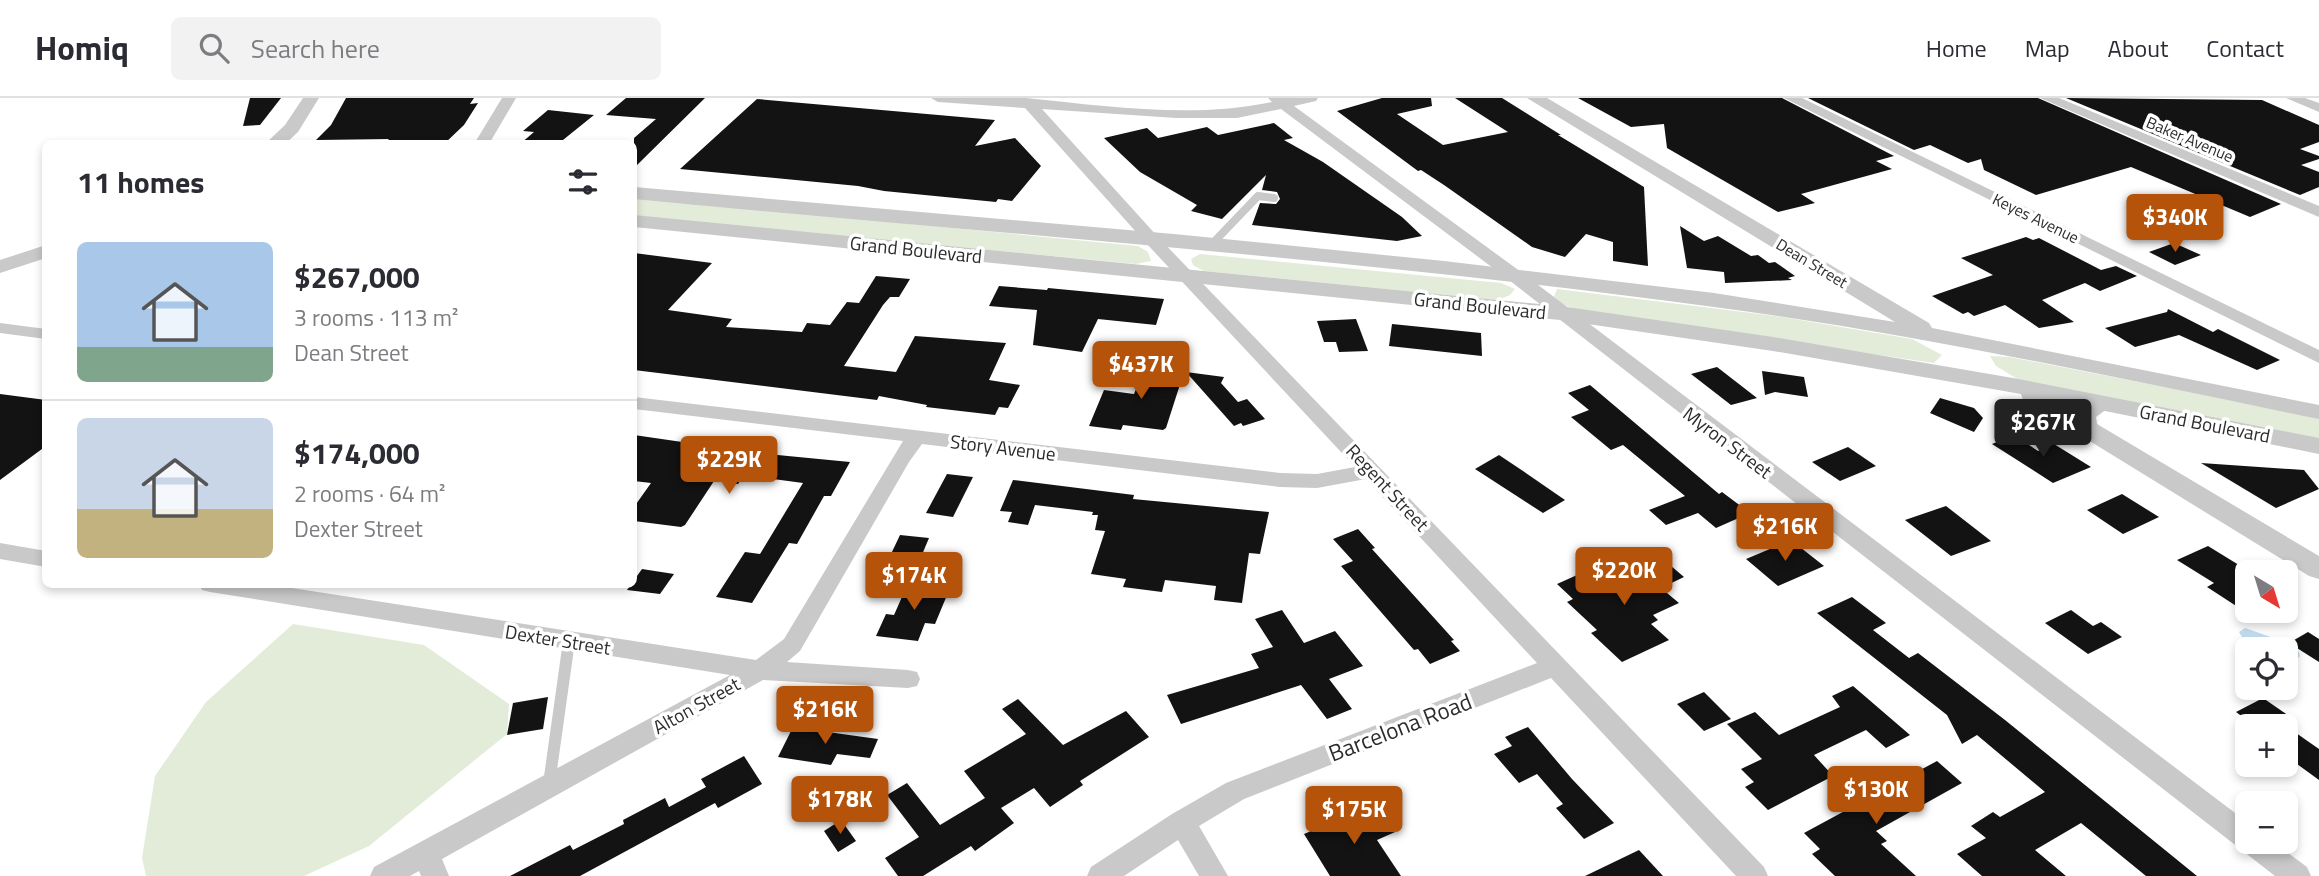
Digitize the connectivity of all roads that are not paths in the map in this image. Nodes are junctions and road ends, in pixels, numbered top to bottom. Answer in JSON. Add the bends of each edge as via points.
{"nodes":[{"id":1,"x":311,"y":98,"type":"edge"},
{"id":2,"x":509,"y":98,"type":"edge"},
{"id":3,"x":938,"y":98,"type":"edge"},
{"id":4,"x":1311,"y":98,"type":"edge"},
{"id":5,"x":1535,"y":98,"type":"edge"},
{"id":6,"x":1791,"y":98,"type":"edge"},
{"id":7,"x":2047,"y":98,"type":"edge"},
{"id":8,"x":2293,"y":98,"type":"edge"},
{"id":9,"x":1280,"y":101,"type":"edge"},
{"id":10,"x":1025,"y":102,"type":"edge"},
{"id":11,"x":2319,"y":108,"type":"edge"},
{"id":12,"x":278,"y":140,"type":"edge"},
{"id":13,"x":483,"y":140,"type":"edge"},
{"id":14,"x":637,"y":193,"type":"edge"},
{"id":15,"x":1274,"y":198,"type":"dead end"},
{"id":16,"x":2319,"y":212,"type":"edge"},
{"id":17,"x":637,"y":221,"type":"edge"},
{"id":18,"x":1152,"y":240,"type":"junction"},
{"id":19,"x":1210,"y":246,"type":"junction"},
{"id":20,"x":42,"y":252,"type":"edge"},
{"id":21,"x":0,"y":267,"type":"edge"},
{"id":22,"x":1189,"y":276,"type":"junction"},
{"id":23,"x":1515,"y":276,"type":"junction"},
{"id":24,"x":1560,"y":313,"type":"junction"},
{"id":25,"x":0,"y":328,"type":"edge"},
{"id":26,"x":42,"y":333,"type":"edge"},
{"id":27,"x":1933,"y":335,"type":"junction"},
{"id":28,"x":2319,"y":357,"type":"edge"},
{"id":29,"x":2013,"y":384,"type":"junction"},
{"id":30,"x":2105,"y":403,"type":"junction"},
{"id":31,"x":637,"y":404,"type":"edge"},
{"id":32,"x":2319,"y":412,"type":"edge"},
{"id":33,"x":2088,"y":429,"type":"junction"},
{"id":34,"x":917,"y":437,"type":"junction"},
{"id":35,"x":2319,"y":446,"type":"edge"},
{"id":36,"x":1373,"y":471,"type":"junction"},
{"id":37,"x":0,"y":551,"type":"edge"},
{"id":38,"x":42,"y":558,"type":"edge"},
{"id":39,"x":2319,"y":569,"type":"edge"},
{"id":40,"x":236,"y":588,"type":"edge"},
{"id":41,"x":569,"y":640,"type":"junction"},
{"id":42,"x":1556,"y":666,"type":"junction"},
{"id":43,"x":760,"y":670,"type":"junction"},
{"id":44,"x":908,"y":679,"type":"dead end"},
{"id":45,"x":549,"y":787,"type":"junction"},
{"id":46,"x":1182,"y":822,"type":"junction"},
{"id":47,"x":2235,"y":829,"type":"edge"},
{"id":48,"x":2268,"y":854,"type":"edge"},
{"id":49,"x":430,"y":866,"type":"edge"},
{"id":50,"x":384,"y":876,"type":"edge"},
{"id":51,"x":1101,"y":876,"type":"edge"},
{"id":52,"x":1214,"y":876,"type":"edge"},
{"id":53,"x":1754,"y":876,"type":"edge"},
{"id":54,"x":2297,"y":876,"type":"edge"}],
"edges":[{"from":1,"to":12,"type":"street"},
{"from":2,"to":13,"type":"street"},
{"from":3,"to":10,"type":"street"},
{"from":4,"to":9,"type":"street"},
{"from":5,"to":27,"type":"street","name":"Dean Street"},
{"from":6,"to":28,"type":"street","name":"Keyes Avenue"},
{"from":7,"to":16,"type":"street","name":"Baker Avenue"},
{"from":8,"to":11,"type":"street"},
{"from":9,"to":10,"type":"street","via":[[1237,114]]},
{"from":9,"to":23,"type":"street","name":"Myron Street"},
{"from":10,"to":18,"type":"street","name":"Regent Street"},
{"from":14,"to":18,"type":"street","name":"Grand Boulevard"},
{"from":15,"to":19,"type":"lane","via":[[1258,196]]},
{"from":17,"to":22,"type":"street","name":"Grand Boulevard"},
{"from":18,"to":19,"type":"street","name":"Grand Boulevard"},
{"from":18,"to":22,"type":"street","name":"Regent Street"},
{"from":19,"to":23,"type":"street","name":"Grand Boulevard"},
{"from":20,"to":21,"type":"street"},
{"from":22,"to":24,"type":"street","name":"Grand Boulevard"},
{"from":22,"to":36,"type":"street","name":"Regent Street"},
{"from":23,"to":24,"type":"street","name":"Myron Street"},
{"from":23,"to":27,"type":"street","name":"Grand Boulevard","via":[[1717,300]]},
{"from":24,"to":29,"type":"street","name":"Grand Boulevard"},
{"from":24,"to":47,"type":"street","name":"Myron Street"},
{"from":25,"to":26,"type":"street"},
{"from":27,"to":29,"type":"street","name":"Dean Street"},
{"from":27,"to":32,"type":"street","name":"Grand Boulevard"},
{"from":29,"to":30,"type":"street","name":"Grand Boulevard"},
{"from":29,"to":33,"type":"street","name":"Dean Street"},
{"from":30,"to":33,"type":"street","via":[[2086,416]]},
{"from":30,"to":35,"type":"street","name":"Grand Boulevard"},
{"from":31,"to":34,"type":"street","name":"Story Avenue"},
{"from":33,"to":39,"type":"street","name":"Dean Street"},
{"from":34,"to":36,"type":"street","name":"Story Avenue","via":[[1280,480],[1317,481]]},
{"from":34,"to":43,"type":"street","name":"Alton Street","via":[[792,645]]},
{"from":36,"to":42,"type":"street","name":"Regent Street"},
{"from":37,"to":38,"type":"street"},
{"from":40,"to":41,"type":"street","name":"Dexter Street"},
{"from":41,"to":43,"type":"street","name":"Dexter Street"},
{"from":41,"to":45,"type":"lane"},
{"from":42,"to":46,"type":"street","name":"Barcelona Road","via":[[1235,791]]},
{"from":42,"to":53,"type":"street","name":"Regent Street"},
{"from":43,"to":44,"type":"street","name":"Dexter Street"},
{"from":43,"to":45,"type":"street","name":"Alton Street"},
{"from":45,"to":49,"type":"street","name":"Alton Street"},
{"from":46,"to":51,"type":"street","name":"Barcelona Road"},
{"from":46,"to":52,"type":"street"},
{"from":48,"to":54,"type":"street"},
{"from":49,"to":50,"type":"street","name":"Alton Street"}]}
